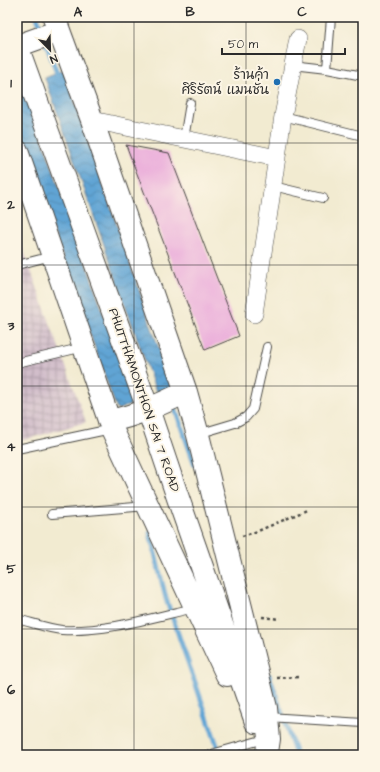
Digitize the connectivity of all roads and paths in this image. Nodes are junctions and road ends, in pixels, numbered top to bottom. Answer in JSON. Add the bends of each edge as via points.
{"nodes":[{"id":1,"x":331,"y":17,"type":"edge"},
{"id":2,"x":56,"y":24,"type":"edge"},
{"id":3,"x":298,"y":39,"type":"dead end"},
{"id":4,"x":17,"y":46,"type":"edge"},
{"id":5,"x":292,"y":65,"type":"junction"},
{"id":6,"x":327,"y":69,"type":"junction"},
{"id":7,"x":363,"y":76,"type":"edge"},
{"id":8,"x":190,"y":104,"type":"dead end"},
{"id":9,"x":283,"y":116,"type":"junction"},
{"id":10,"x":92,"y":120,"type":"junction"},
{"id":11,"x":363,"y":136,"type":"edge"},
{"id":12,"x":184,"y":139,"type":"junction"},
{"id":13,"x":17,"y":151,"type":"edge"},
{"id":14,"x":277,"y":158,"type":"junction"},
{"id":15,"x":273,"y":186,"type":"junction"},
{"id":16,"x":323,"y":198,"type":"dead end"},
{"id":17,"x":53,"y":256,"type":"junction"},
{"id":18,"x":17,"y":265,"type":"edge"},
{"id":19,"x":254,"y":314,"type":"dead end"},
{"id":20,"x":84,"y":346,"type":"junction"},
{"id":21,"x":267,"y":347,"type":"dead end"},
{"id":22,"x":17,"y":363,"type":"edge"},
{"id":23,"x":186,"y":392,"type":"junction"},
{"id":24,"x":148,"y":408,"type":"junction"},
{"id":25,"x":110,"y":425,"type":"junction"},
{"id":26,"x":198,"y":434,"type":"junction"},
{"id":27,"x":17,"y":449,"type":"edge"},
{"id":28,"x":147,"y":506,"type":"junction"},
{"id":29,"x":307,"y":510,"type":"dead end"},
{"id":30,"x":52,"y":514,"type":"dead end"},
{"id":31,"x":224,"y":540,"type":"junction"},
{"id":32,"x":195,"y":607,"type":"junction"},
{"id":33,"x":17,"y":620,"type":"edge"},
{"id":34,"x":267,"y":717,"type":"junction"},
{"id":35,"x":363,"y":723,"type":"edge"},
{"id":36,"x":264,"y":749,"type":"edge"},
{"id":37,"x":208,"y":755,"type":"edge"}],
"edges":[{"from":1,"to":6,"type":"lane"},
{"from":2,"to":4,"type":"main road"},
{"from":2,"to":10,"type":"main road"},
{"from":3,"to":5,"type":"street"},
{"from":4,"to":24,"type":"main road","name":"PHUTTHAMONTHON SAI 7 ROAD"},
{"from":5,"to":6,"type":"lane"},
{"from":5,"to":9,"type":"street"},
{"from":6,"to":7,"type":"lane"},
{"from":8,"to":12,"type":"lane"},
{"from":9,"to":11,"type":"lane"},
{"from":9,"to":14,"type":"street"},
{"from":10,"to":12,"type":"street"},
{"from":10,"to":23,"type":"main road"},
{"from":12,"to":14,"type":"street"},
{"from":13,"to":17,"type":"main road"},
{"from":14,"to":15,"type":"street"},
{"from":15,"to":16,"type":"lane"},
{"from":15,"to":19,"type":"street"},
{"from":17,"to":18,"type":"lane"},
{"from":17,"to":20,"type":"main road"},
{"from":20,"to":22,"type":"lane"},
{"from":20,"to":25,"type":"main road"},
{"from":21,"to":26,"type":"lane","via":[[253,409],[246,418]]},
{"from":23,"to":24,"type":"main road"},
{"from":23,"to":26,"type":"main road"},
{"from":24,"to":25,"type":"main road"},
{"from":24,"to":36,"type":"main road","name":"PHUTTHAMONTHON SAI 7 ROAD"},
{"from":25,"to":27,"type":"lane"},
{"from":25,"to":28,"type":"main road"},
{"from":26,"to":31,"type":"main road"},
{"from":28,"to":30,"type":"lane"},
{"from":28,"to":32,"type":"main road"},
{"from":29,"to":31,"type":"path","via":[[258,531]]},
{"from":31,"to":34,"type":"main road"},
{"from":32,"to":33,"type":"lane","via":[[137,622],[91,629],[60,630]]},
{"from":32,"to":36,"type":"main road"},
{"from":34,"to":35,"type":"lane"},
{"from":34,"to":36,"type":"main road","via":[[269,739]]},
{"from":36,"to":37,"type":"lane"}]}
